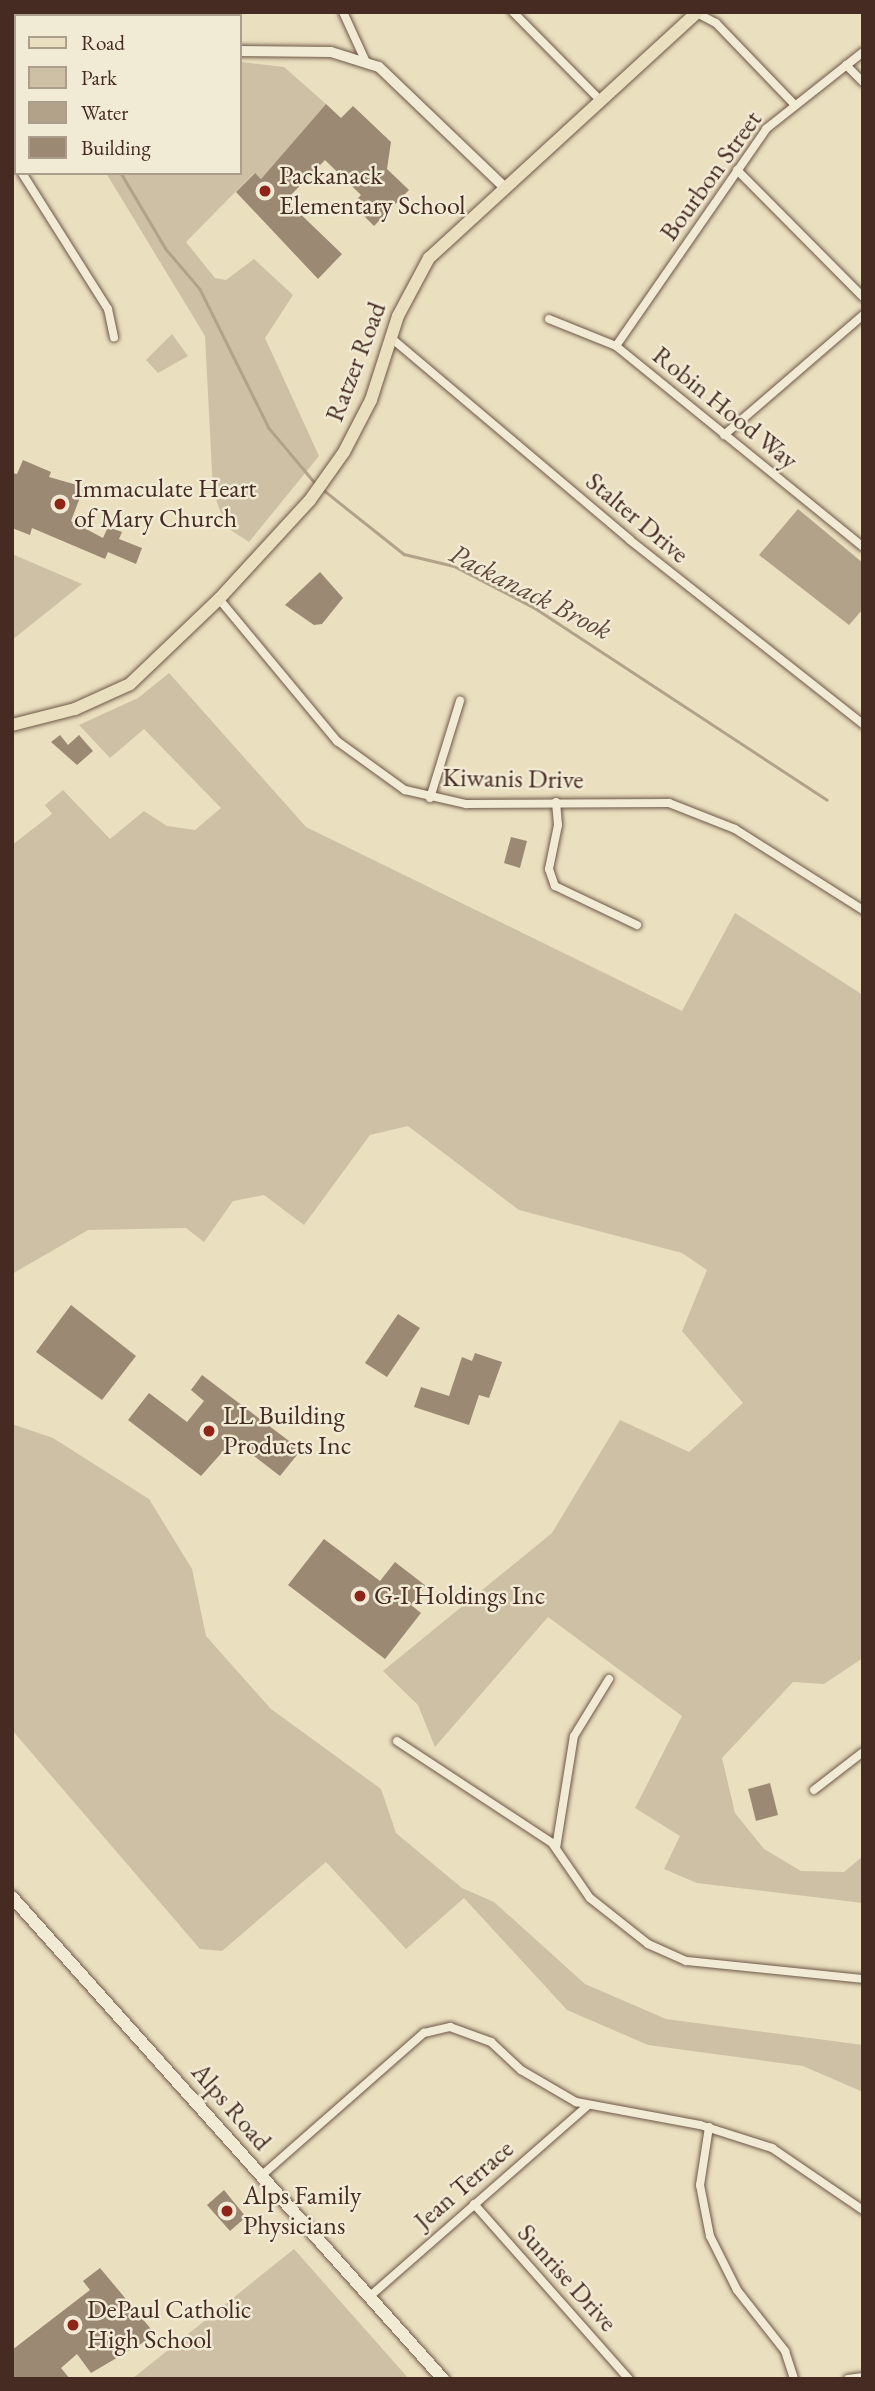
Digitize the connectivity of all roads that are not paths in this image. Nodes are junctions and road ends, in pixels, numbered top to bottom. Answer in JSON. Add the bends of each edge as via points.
{"nodes":[{"id":1,"x":343,"y":12,"type":"edge"},
{"id":2,"x":513,"y":12,"type":"edge"},
{"id":3,"x":696,"y":13,"type":"edge"},
{"id":4,"x":242,"y":51,"type":"edge"},
{"id":5,"x":863,"y":52,"type":"edge"},
{"id":6,"x":365,"y":60,"type":"junction"},
{"id":7,"x":846,"y":65,"type":"junction"},
{"id":8,"x":863,"y":82,"type":"edge"},
{"id":9,"x":600,"y":100,"type":"junction"},
{"id":10,"x":794,"y":104,"type":"junction"},
{"id":11,"x":737,"y":170,"type":"junction"},
{"id":12,"x":23,"y":175,"type":"edge"},
{"id":13,"x":504,"y":187,"type":"junction"},
{"id":14,"x":863,"y":297,"type":"edge"},
{"id":15,"x":863,"y":315,"type":"edge"},
{"id":16,"x":550,"y":319,"type":"dead end"},
{"id":17,"x":114,"y":337,"type":"dead end"},
{"id":18,"x":390,"y":337,"type":"junction"},
{"id":19,"x":616,"y":346,"type":"junction"},
{"id":20,"x":724,"y":435,"type":"junction"},
{"id":21,"x":863,"y":548,"type":"edge"},
{"id":22,"x":219,"y":599,"type":"junction"},
{"id":23,"x":460,"y":701,"type":"dead end"},
{"id":24,"x":863,"y":724,"type":"edge"},
{"id":25,"x":12,"y":726,"type":"edge"},
{"id":26,"x":430,"y":798,"type":"junction"},
{"id":27,"x":556,"y":802,"type":"junction"},
{"id":28,"x":863,"y":909,"type":"edge"},
{"id":29,"x":638,"y":925,"type":"dead end"},
{"id":30,"x":609,"y":1679,"type":"dead end"},
{"id":31,"x":397,"y":1741,"type":"dead end"},
{"id":32,"x":863,"y":1752,"type":"edge"},
{"id":33,"x":814,"y":1790,"type":"dead end"},
{"id":34,"x":555,"y":1848,"type":"junction"},
{"id":35,"x":12,"y":1897,"type":"edge"},
{"id":36,"x":863,"y":1979,"type":"edge"},
{"id":37,"x":587,"y":2106,"type":"junction"},
{"id":38,"x":709,"y":2127,"type":"junction"},
{"id":39,"x":261,"y":2176,"type":"junction"},
{"id":40,"x":474,"y":2204,"type":"junction"},
{"id":41,"x":863,"y":2210,"type":"edge"},
{"id":42,"x":369,"y":2297,"type":"junction"},
{"id":43,"x":863,"y":2377,"type":"edge"},
{"id":44,"x":443,"y":2379,"type":"edge"},
{"id":45,"x":629,"y":2379,"type":"edge"},
{"id":46,"x":794,"y":2379,"type":"edge"},
{"id":47,"x":848,"y":2379,"type":"edge"}],
"edges":[{"from":1,"to":6,"type":"street"},
{"from":2,"to":9,"type":"street"},
{"from":3,"to":9,"type":"main road","name":"Ratzer Road"},
{"from":3,"to":10,"type":"street","via":[[716,23]]},
{"from":4,"to":6,"type":"street","via":[[331,52]]},
{"from":5,"to":7,"type":"street","name":"Bourbon Street"},
{"from":6,"to":13,"type":"street","via":[[394,78]]},
{"from":7,"to":8,"type":"street"},
{"from":7,"to":10,"type":"street","name":"Bourbon Street"},
{"from":9,"to":13,"type":"main road","name":"Ratzer Road"},
{"from":10,"to":11,"type":"street","name":"Bourbon Street","via":[[766,129]]},
{"from":11,"to":14,"type":"street"},
{"from":11,"to":19,"type":"street","name":"Bourbon Street"},
{"from":12,"to":17,"type":"street","via":[[108,309]]},
{"from":13,"to":18,"type":"main road","name":"Ratzer Road","via":[[426,262]]},
{"from":15,"to":20,"type":"street"},
{"from":16,"to":19,"type":"street","name":"Robin Hood Way"},
{"from":18,"to":22,"type":"main road","name":"Ratzer Road","via":[[371,400],[321,485]]},
{"from":18,"to":24,"type":"street","name":"Stalter Drive","via":[[630,540]]},
{"from":19,"to":20,"type":"street","name":"Robin Hood Way"},
{"from":20,"to":21,"type":"street","name":"Robin Hood Way"},
{"from":22,"to":25,"type":"main road","name":"Ratzer Road","via":[[130,684],[75,709]]},
{"from":22,"to":26,"type":"street","name":"Kiwanis Drive","via":[[352,757],[387,781]]},
{"from":23,"to":26,"type":"street"},
{"from":26,"to":27,"type":"street","name":"Kiwanis Drive"},
{"from":27,"to":28,"type":"street","name":"Kiwanis Drive","via":[[632,800],[691,809],[735,829]]},
{"from":27,"to":29,"type":"street","via":[[558,825],[549,869],[555,886]]},
{"from":30,"to":34,"type":"street","via":[[575,1736]]},
{"from":31,"to":34,"type":"street"},
{"from":32,"to":33,"type":"street"},
{"from":34,"to":36,"type":"street","via":[[590,1898],[667,1954]]},
{"from":35,"to":39,"type":"main road","name":"Alps Road"},
{"from":37,"to":38,"type":"street"},
{"from":37,"to":39,"type":"street","via":[[537,2082],[475,2032],[438,2028]]},
{"from":37,"to":40,"type":"street","name":"Jean Terrace"},
{"from":38,"to":41,"type":"street","via":[[794,2158]]},
{"from":38,"to":46,"type":"street","via":[[700,2185],[710,2236],[737,2290],[785,2351]]},
{"from":39,"to":42,"type":"main road","name":"Alps Road"},
{"from":40,"to":42,"type":"street","name":"Jean Terrace"},
{"from":40,"to":45,"type":"street","name":"Sunrise Drive"},
{"from":42,"to":44,"type":"main road","name":"Alps Road"},
{"from":43,"to":47,"type":"street"}]}
